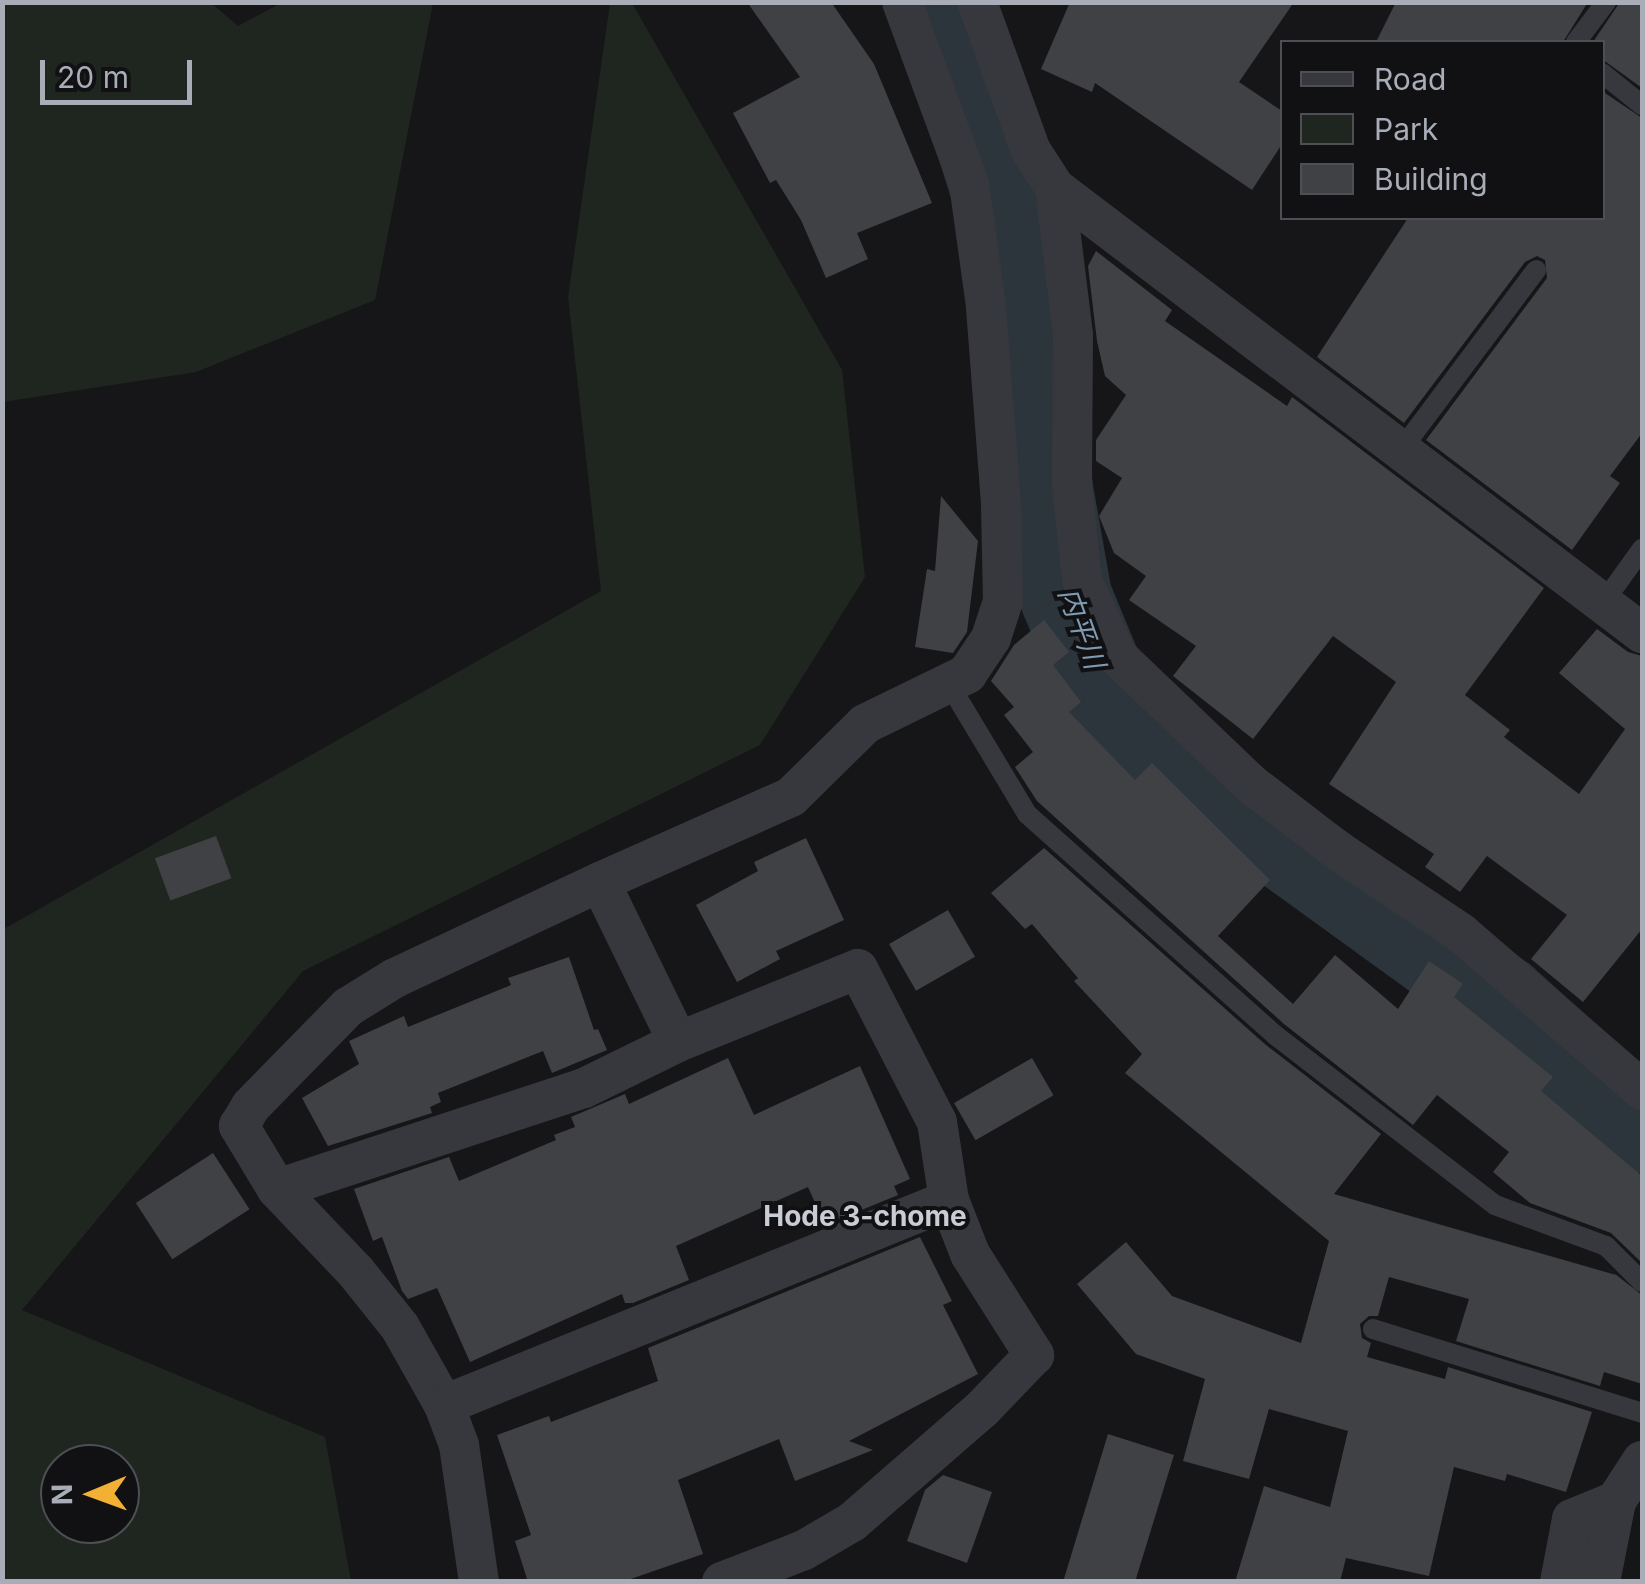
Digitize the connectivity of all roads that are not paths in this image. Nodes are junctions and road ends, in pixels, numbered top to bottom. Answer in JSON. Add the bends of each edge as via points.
{"nodes":[{"id":1,"x":902,"y":2,"type":"edge"},
{"id":2,"x":978,"y":2,"type":"edge"},
{"id":3,"x":1606,"y":2,"type":"edge"},
{"id":4,"x":1578,"y":40,"type":"edge"},
{"id":5,"x":1605,"y":75,"type":"edge"},
{"id":6,"x":1642,"y":104,"type":"edge"},
{"id":7,"x":1054,"y":188,"type":"junction"},
{"id":8,"x":1536,"y":270,"type":"dead end"},
{"id":9,"x":1401,"y":450,"type":"junction"},
{"id":10,"x":1642,"y":549,"type":"edge"},
{"id":11,"x":1603,"y":603,"type":"junction"},
{"id":12,"x":1642,"y":633,"type":"edge"},
{"id":13,"x":949,"y":684,"type":"junction"},
{"id":14,"x":600,"y":882,"type":"junction"},
{"id":15,"x":678,"y":1042,"type":"junction"},
{"id":16,"x":1642,"y":1090,"type":"edge"},
{"id":17,"x":278,"y":1189,"type":"junction"},
{"id":18,"x":949,"y":1200,"type":"junction"},
{"id":19,"x":1642,"y":1282,"type":"edge"},
{"id":20,"x":1374,"y":1329,"type":"dead end"},
{"id":21,"x":444,"y":1405,"type":"junction"},
{"id":22,"x":1642,"y":1413,"type":"edge"},
{"id":23,"x":1642,"y":1460,"type":"edge"},
{"id":24,"x":1616,"y":1501,"type":"junction"},
{"id":25,"x":479,"y":1582,"type":"edge"},
{"id":26,"x":722,"y":1582,"type":"edge"},
{"id":27,"x":1560,"y":1582,"type":"edge"},
{"id":28,"x":1600,"y":1582,"type":"edge"}],
"edges":[{"from":1,"to":13,"type":"street","via":[[969,184],[1001,504],[1003,601],[983,650],[967,674]]},
{"from":2,"to":7,"type":"street","via":[[1031,151]]},
{"from":3,"to":4,"type":"lane"},
{"from":5,"to":6,"type":"lane"},
{"from":7,"to":9,"type":"street"},
{"from":7,"to":16,"type":"street","via":[[1073,335],[1072,484],[1082,580],[1117,656],[1251,784],[1461,933]]},
{"from":8,"to":9,"type":"lane"},
{"from":9,"to":11,"type":"street"},
{"from":10,"to":11,"type":"lane"},
{"from":11,"to":12,"type":"street"},
{"from":13,"to":14,"type":"street","via":[[864,724],[791,798]]},
{"from":13,"to":19,"type":"lane","via":[[1028,814],[1274,1035],[1495,1204],[1606,1246]]},
{"from":14,"to":15,"type":"street"},
{"from":14,"to":17,"type":"street","via":[[395,978],[348,1007],[250,1106],[239,1126]]},
{"from":15,"to":17,"type":"street","via":[[584,1088]]},
{"from":15,"to":18,"type":"street","via":[[858,969],[936,1122]]},
{"from":17,"to":21,"type":"street","via":[[400,1327]]},
{"from":18,"to":21,"type":"street"},
{"from":18,"to":26,"type":"street","via":[[970,1254],[1034,1355],[852,1522],[804,1550]]},
{"from":20,"to":22,"type":"lane"},
{"from":21,"to":25,"type":"street","via":[[459,1445]]},
{"from":23,"to":24,"type":"street"},
{"from":24,"to":27,"type":"street","via":[[1572,1519]]},
{"from":24,"to":28,"type":"street"}]}
